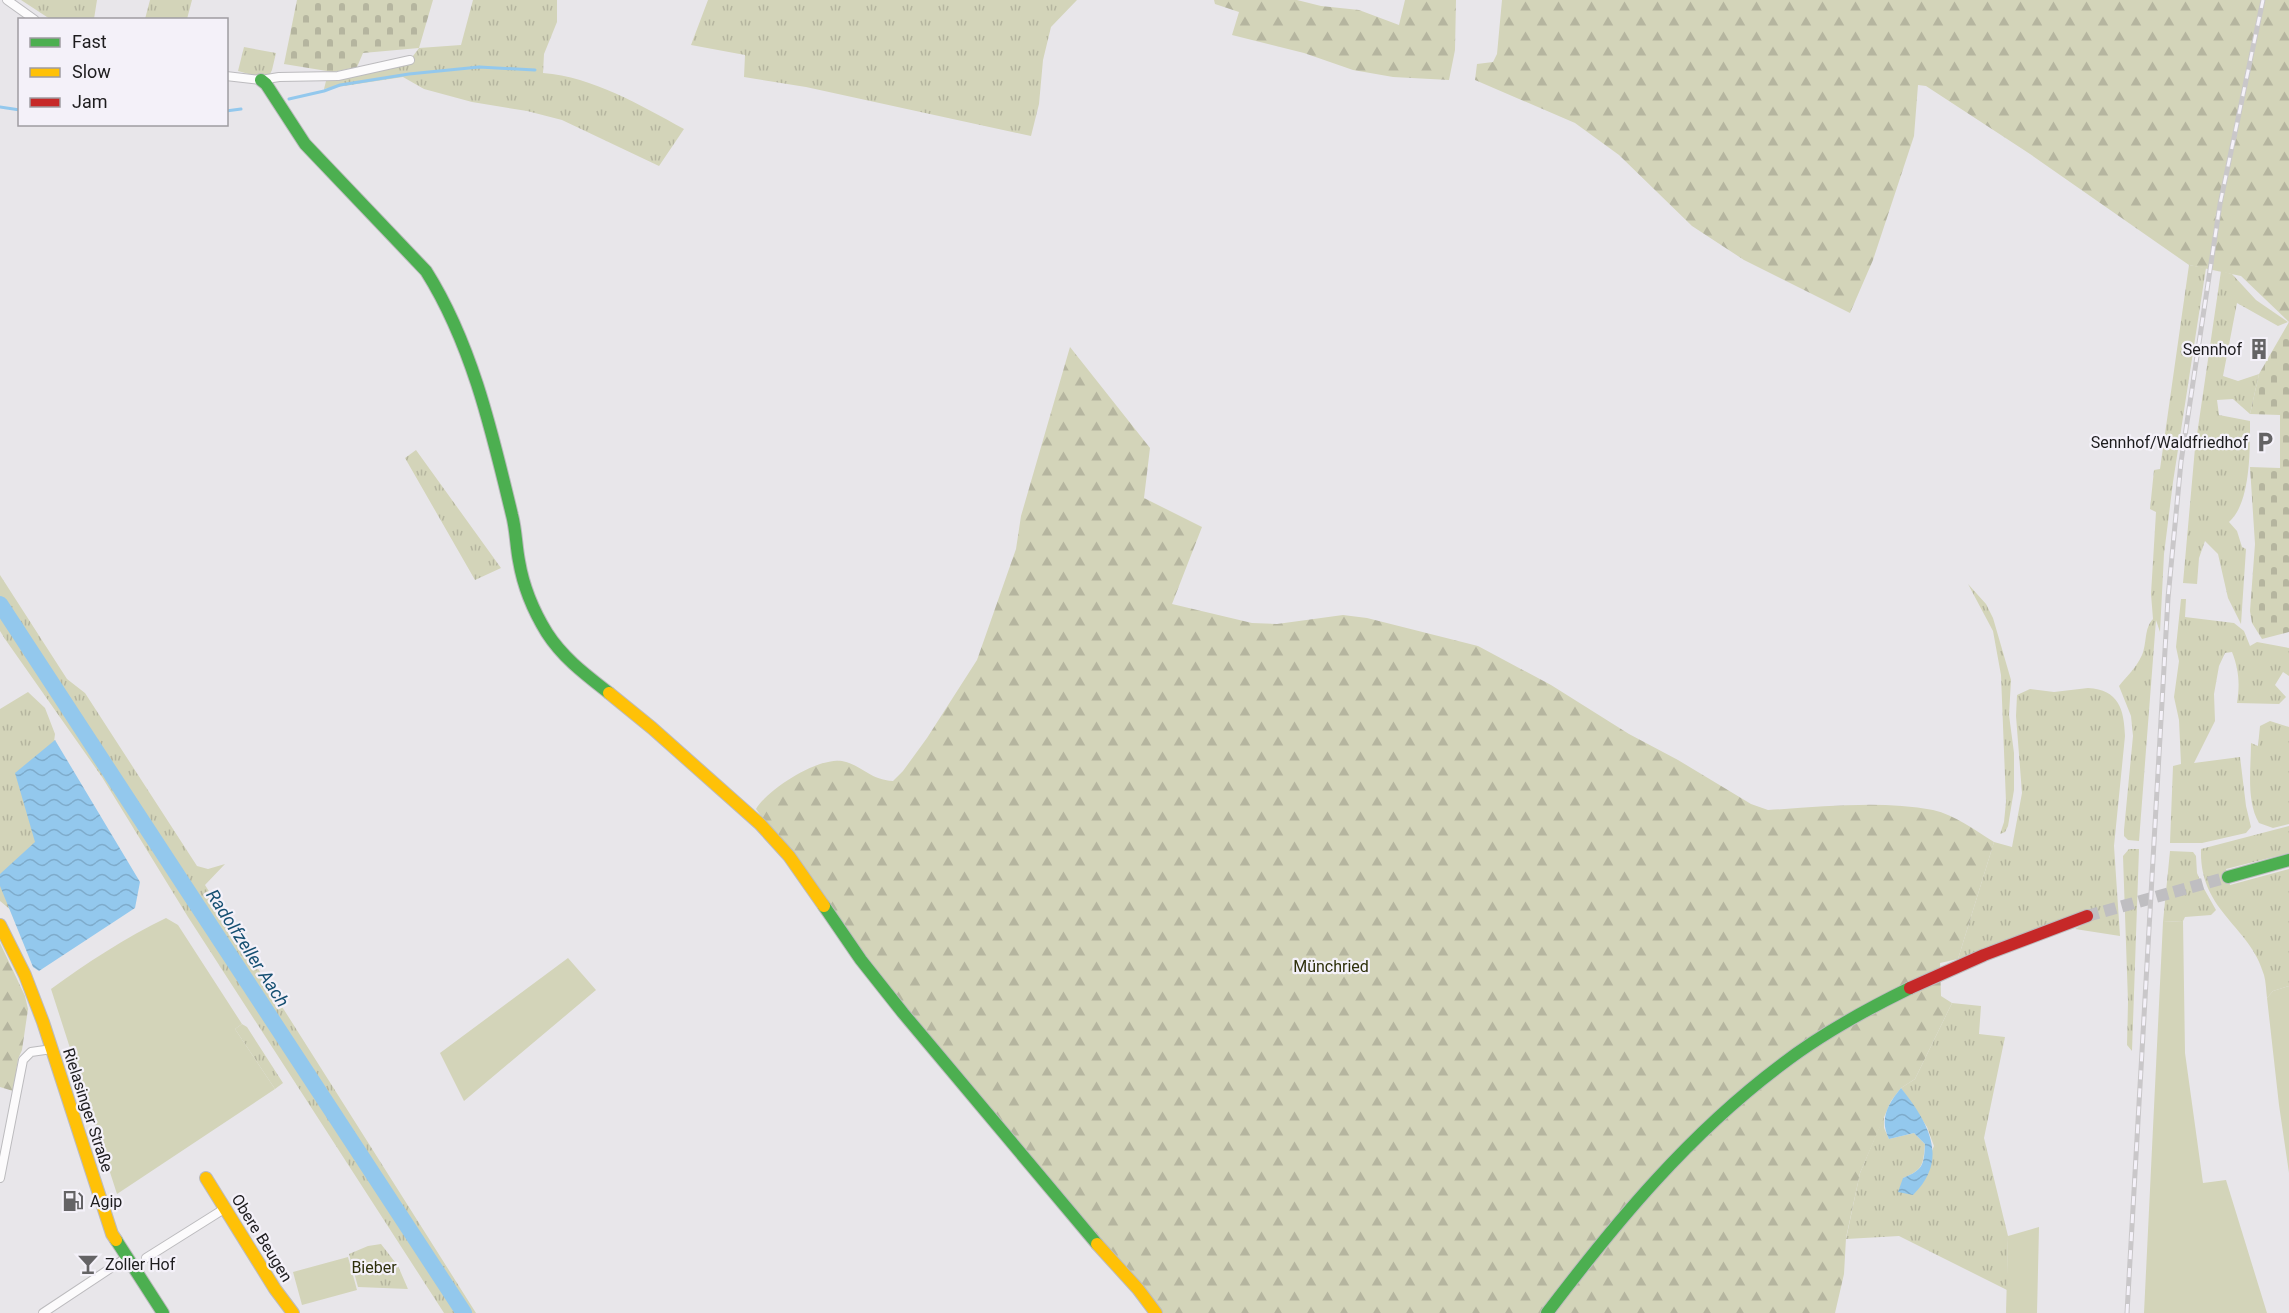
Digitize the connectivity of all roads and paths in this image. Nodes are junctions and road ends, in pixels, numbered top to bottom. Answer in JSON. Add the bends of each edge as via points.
{"nodes":[{"id":1,"x":7,"y":0,"type":"edge"},
{"id":2,"x":32,"y":18,"type":"edge"},
{"id":3,"x":410,"y":60,"type":"dead end"},
{"id":4,"x":228,"y":76,"type":"edge"},
{"id":5,"x":265,"y":81,"type":"junction"},
{"id":6,"x":2289,"y":860,"type":"edge"},
{"id":7,"x":2228,"y":877,"type":"tunnel mouth"},
{"id":8,"x":2087,"y":916,"type":"tunnel mouth"},
{"id":9,"x":0,"y":925,"type":"edge"},
{"id":10,"x":52,"y":1049,"type":"junction"},
{"id":11,"x":0,"y":1178,"type":"edge"},
{"id":12,"x":206,"y":1178,"type":"dead end"},
{"id":13,"x":224,"y":1209,"type":"junction"},
{"id":14,"x":146,"y":1257,"type":"dead end"},
{"id":15,"x":126,"y":1258,"type":"junction"},
{"id":16,"x":43,"y":1313,"type":"edge"},
{"id":17,"x":163,"y":1313,"type":"edge"},
{"id":18,"x":293,"y":1313,"type":"edge"},
{"id":19,"x":1156,"y":1313,"type":"edge"},
{"id":20,"x":1547,"y":1313,"type":"edge"}],
"edges":[{"from":1,"to":2,"type":"street"},
{"from":3,"to":5,"type":"street","via":[[338,76],[279,77]]},
{"from":4,"to":5,"type":"street"},
{"from":5,"to":19,"type":"street","via":[[305,144],[426,271],[440,293],[467,354],[495,447],[514,522],[519,563],[534,608],[557,647],[760,824],[789,856],[903,1013]]},
{"from":6,"to":7,"type":"street"},
{"from":8,"to":20,"type":"street","via":[[2006,946],[1897,994],[1821,1037],[1760,1081],[1698,1136],[1638,1199]]},
{"from":9,"to":10,"type":"street","name":"Rielasinger Straße","via":[[25,975]]},
{"from":10,"to":11,"type":"street","via":[[31,1052],[23,1060]]},
{"from":10,"to":15,"type":"street","name":"Rielasinger Straße","via":[[112,1234]]},
{"from":12,"to":13,"type":"street","name":"Obere Beugen"},
{"from":13,"to":14,"type":"street"},
{"from":13,"to":18,"type":"street","name":"Obere Beugen"},
{"from":15,"to":16,"type":"street"},
{"from":15,"to":17,"type":"street","name":"Rielasinger Straße"}]}
